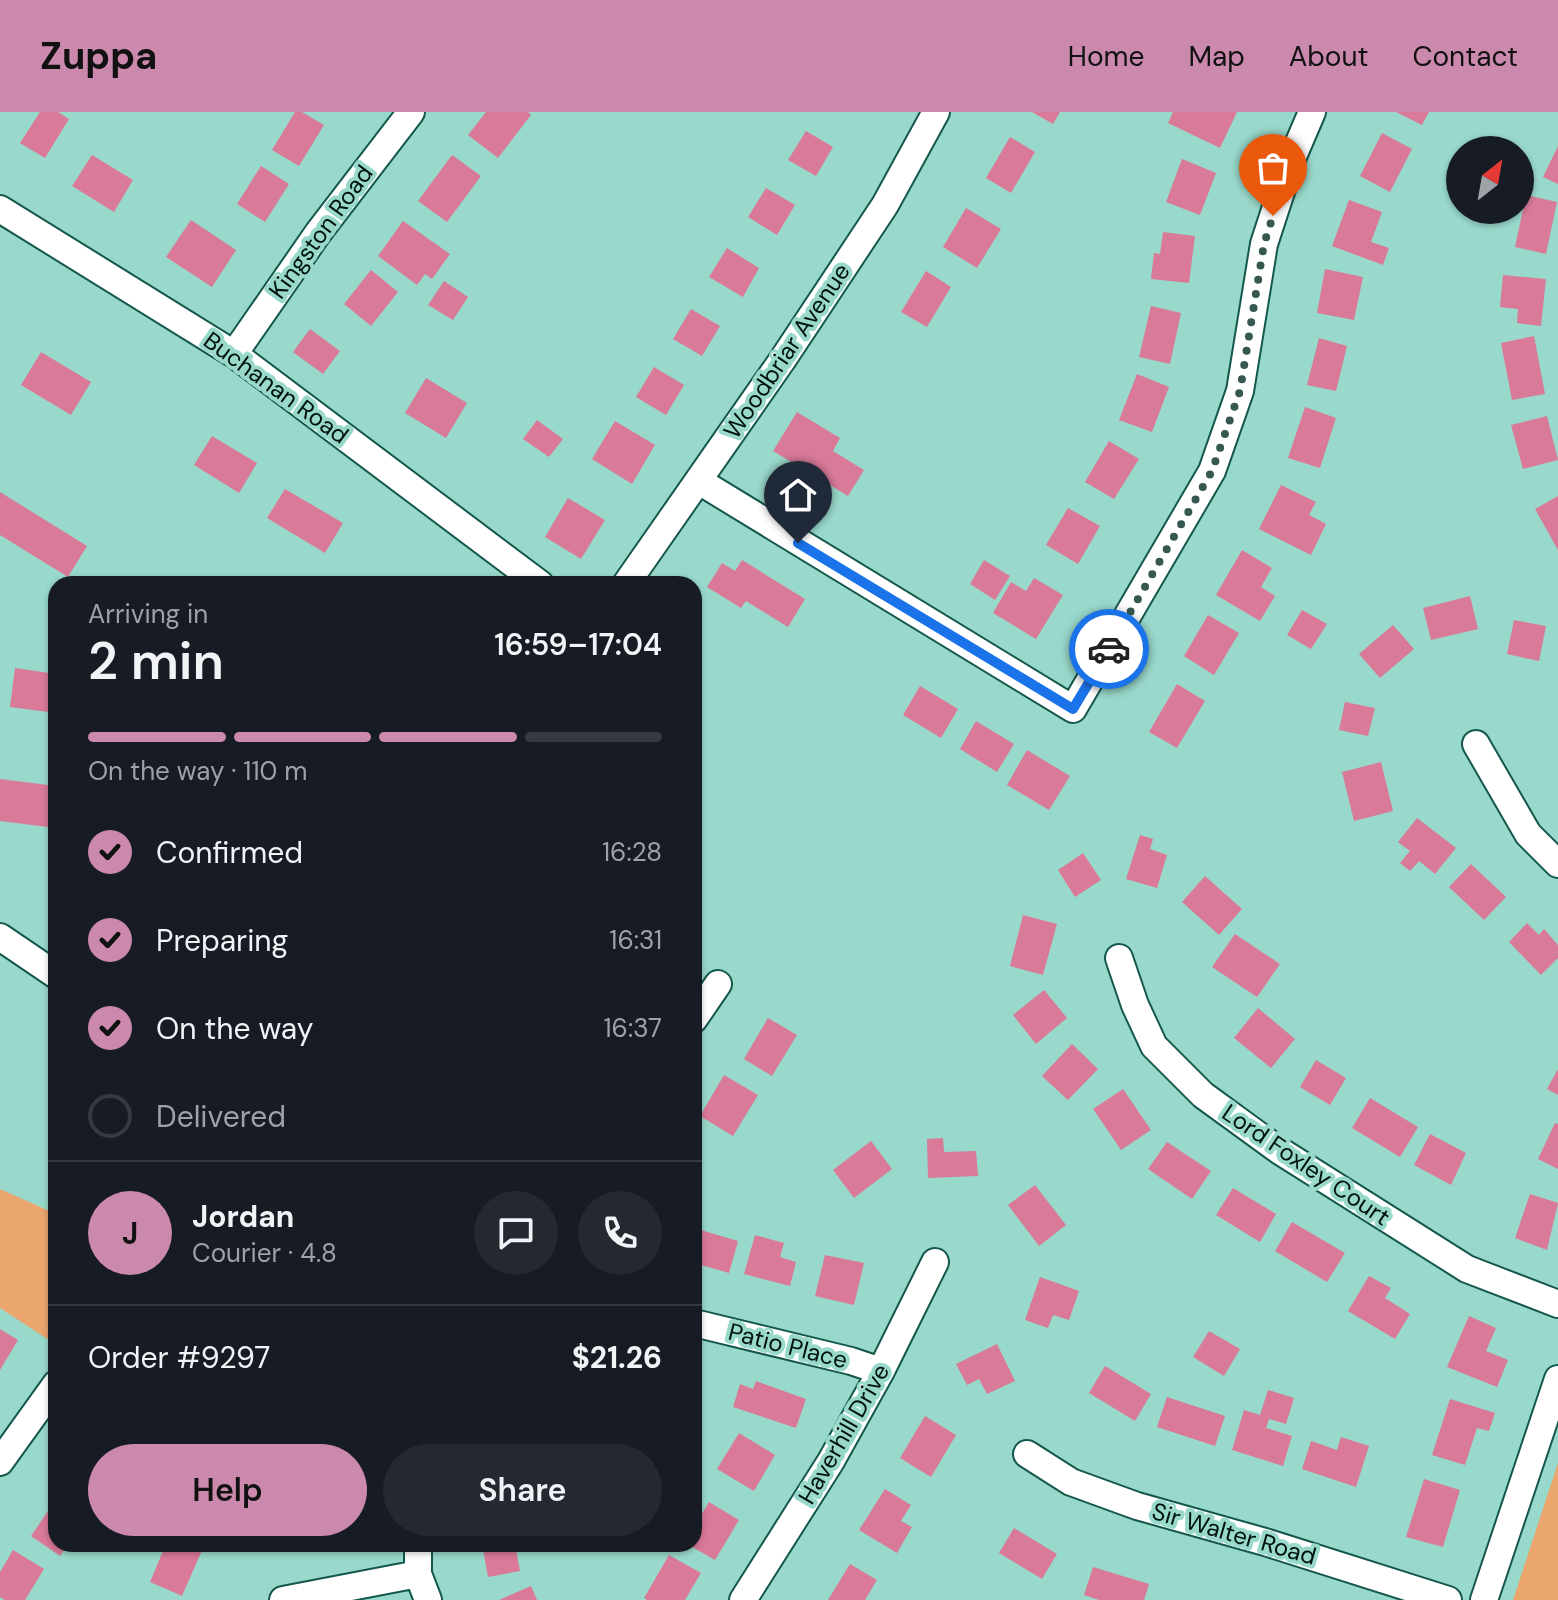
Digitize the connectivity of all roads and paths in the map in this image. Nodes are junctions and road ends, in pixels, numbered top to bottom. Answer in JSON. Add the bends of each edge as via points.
{"nodes":[{"id":1,"x":411,"y":112,"type":"edge"},
{"id":2,"x":936,"y":112,"type":"edge"},
{"id":3,"x":1312,"y":112,"type":"edge"},
{"id":4,"x":0,"y":209,"type":"edge"},
{"id":5,"x":234,"y":354,"type":"junction"},
{"id":6,"x":699,"y":481,"type":"junction"},
{"id":7,"x":529,"y":576,"type":"edge"},
{"id":8,"x":632,"y":576,"type":"edge"},
{"id":9,"x":1476,"y":744,"type":"dead end"},
{"id":10,"x":1558,"y":864,"type":"edge"},
{"id":11,"x":0,"y":937,"type":"edge"},
{"id":12,"x":1119,"y":958,"type":"dead end"},
{"id":13,"x":48,"y":970,"type":"edge"},
{"id":14,"x":718,"y":984,"type":"dead end"},
{"id":15,"x":702,"y":1007,"type":"edge"},
{"id":16,"x":935,"y":1262,"type":"dead end"},
{"id":17,"x":1558,"y":1304,"type":"edge"},
{"id":18,"x":702,"y":1325,"type":"edge"},
{"id":19,"x":881,"y":1371,"type":"junction"},
{"id":20,"x":1558,"y":1379,"type":"edge"},
{"id":21,"x":48,"y":1395,"type":"edge"},
{"id":22,"x":1027,"y":1454,"type":"dead end"},
{"id":23,"x":0,"y":1462,"type":"edge"},
{"id":24,"x":418,"y":1552,"type":"edge"},
{"id":25,"x":418,"y":1574,"type":"junction"},
{"id":26,"x":283,"y":1600,"type":"edge"},
{"id":27,"x":428,"y":1600,"type":"edge"},
{"id":28,"x":743,"y":1600,"type":"edge"},
{"id":29,"x":1448,"y":1600,"type":"edge"},
{"id":30,"x":1484,"y":1600,"type":"edge"}],
"edges":[{"from":1,"to":5,"type":"street","name":"Kingston Road"},
{"from":2,"to":6,"type":"street","name":"Woodbriar Avenue","via":[[885,205]]},
{"from":3,"to":6,"type":"street","via":[[1264,244],[1240,391],[1212,471],[1073,709]]},
{"from":4,"to":5,"type":"street","name":"Buchanan Road"},
{"from":5,"to":7,"type":"street","name":"Buchanan Road"},
{"from":6,"to":8,"type":"street","name":"Woodbriar Avenue"},
{"from":9,"to":10,"type":"street","via":[[1528,834]]},
{"from":11,"to":13,"type":"street"},
{"from":12,"to":17,"type":"street","name":"Lord Foxley Court","via":[[1154,1046],[1203,1095],[1280,1151],[1467,1269]]},
{"from":14,"to":15,"type":"street"},
{"from":16,"to":19,"type":"street","name":"Haverhill Drive"},
{"from":18,"to":19,"type":"street","name":"Patio Place"},
{"from":19,"to":28,"type":"street","name":"Haverhill Drive"},
{"from":20,"to":30,"type":"street"},
{"from":21,"to":23,"type":"street"},
{"from":22,"to":29,"type":"street","name":"Sir Walter Road","via":[[1071,1482],[1137,1506]]},
{"from":24,"to":25,"type":"street"},
{"from":25,"to":26,"type":"street"},
{"from":25,"to":27,"type":"street"}]}
